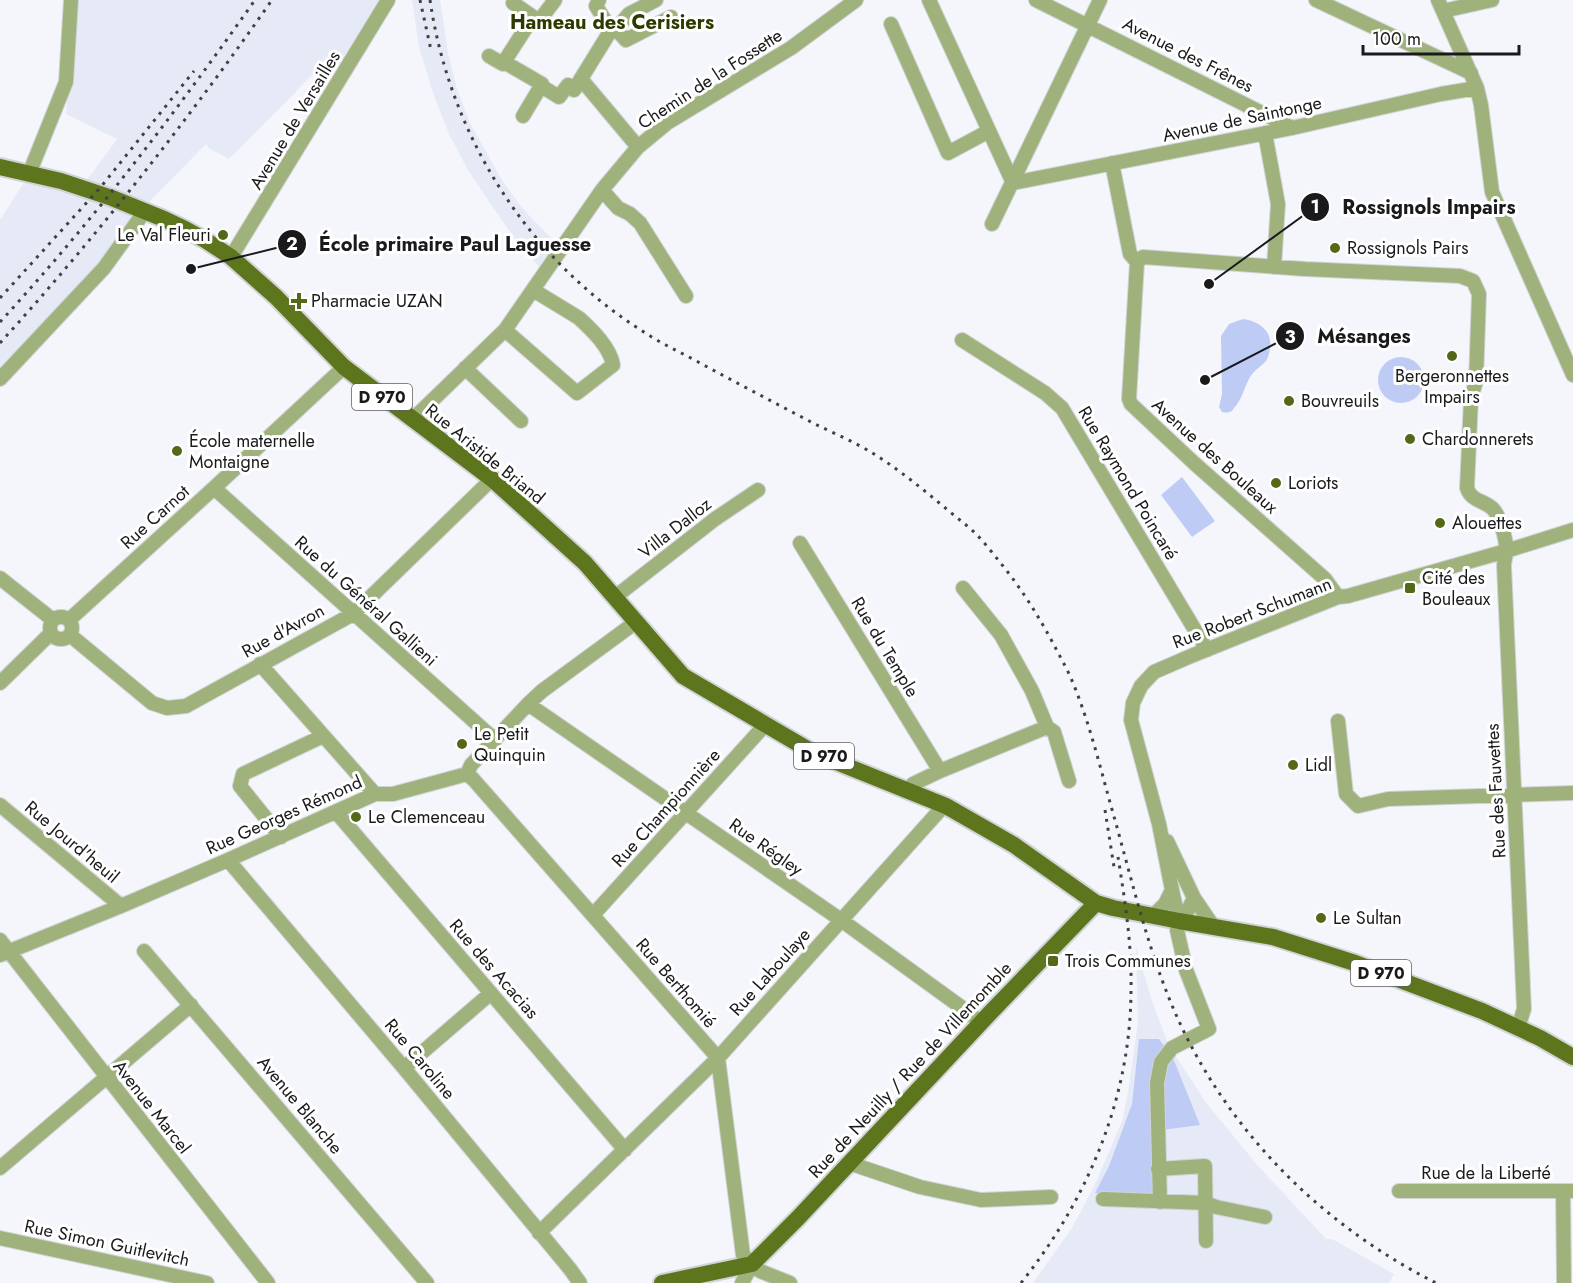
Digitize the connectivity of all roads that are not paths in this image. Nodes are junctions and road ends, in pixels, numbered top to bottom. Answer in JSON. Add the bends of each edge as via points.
{"nodes":[{"id":1,"x":70,"y":0,"type":"edge"},
{"id":2,"x":388,"y":0,"type":"edge"},
{"id":3,"x":555,"y":0,"type":"edge"},
{"id":4,"x":656,"y":0,"type":"edge"},
{"id":5,"x":856,"y":0,"type":"edge"},
{"id":6,"x":929,"y":0,"type":"edge"},
{"id":7,"x":1036,"y":0,"type":"edge"},
{"id":8,"x":1100,"y":0,"type":"edge"},
{"id":9,"x":1316,"y":0,"type":"edge"},
{"id":10,"x":1492,"y":0,"type":"edge"},
{"id":11,"x":594,"y":2,"type":"edge"},
{"id":12,"x":513,"y":3,"type":"dead end"},
{"id":13,"x":1440,"y":5,"type":"edge"},
{"id":14,"x":533,"y":17,"type":"junction"},
{"id":15,"x":670,"y":17,"type":"dead end"},
{"id":16,"x":891,"y":24,"type":"dead end"},
{"id":17,"x":1088,"y":25,"type":"junction"},
{"id":18,"x":613,"y":30,"type":"junction"},
{"id":19,"x":489,"y":56,"type":"dead end"},
{"id":20,"x":504,"y":62,"type":"junction"},
{"id":21,"x":1471,"y":74,"type":"junction"},
{"id":22,"x":575,"y":85,"type":"junction"},
{"id":23,"x":541,"y":86,"type":"junction"},
{"id":24,"x":1477,"y":88,"type":"junction"},
{"id":25,"x":523,"y":116,"type":"dead end"},
{"id":26,"x":1292,"y":128,"type":"junction"},
{"id":27,"x":989,"y":131,"type":"junction"},
{"id":28,"x":1265,"y":133,"type":"junction"},
{"id":29,"x":638,"y":147,"type":"junction"},
{"id":30,"x":1112,"y":163,"type":"junction"},
{"id":31,"x":0,"y":167,"type":"edge"},
{"id":32,"x":29,"y":174,"type":"junction"},
{"id":33,"x":1013,"y":183,"type":"junction"},
{"id":34,"x":602,"y":190,"type":"junction"},
{"id":35,"x":145,"y":211,"type":"junction"},
{"id":36,"x":992,"y":224,"type":"dead end"},
{"id":37,"x":231,"y":257,"type":"junction"},
{"id":38,"x":1137,"y":262,"type":"junction"},
{"id":39,"x":1274,"y":267,"type":"junction"},
{"id":40,"x":533,"y":290,"type":"junction"},
{"id":41,"x":686,"y":296,"type":"dead end"},
{"id":42,"x":505,"y":330,"type":"junction"},
{"id":43,"x":962,"y":340,"type":"dead end"},
{"id":44,"x":344,"y":367,"type":"junction"},
{"id":45,"x":465,"y":368,"type":"junction"},
{"id":46,"x":1573,"y":375,"type":"edge"},
{"id":47,"x":0,"y":379,"type":"edge"},
{"id":48,"x":412,"y":420,"type":"junction"},
{"id":49,"x":521,"y":421,"type":"dead end"},
{"id":50,"x":492,"y":479,"type":"junction"},
{"id":51,"x":214,"y":489,"type":"junction"},
{"id":52,"x":758,"y":490,"type":"dead end"},
{"id":53,"x":1573,"y":530,"type":"edge"},
{"id":54,"x":1556,"y":537,"type":"junction"},
{"id":55,"x":1573,"y":540,"type":"edge"},
{"id":56,"x":800,"y":543,"type":"dead end"},
{"id":57,"x":1506,"y":551,"type":"junction"},
{"id":58,"x":0,"y":578,"type":"edge"},
{"id":59,"x":963,"y":588,"type":"dead end"},
{"id":60,"x":615,"y":597,"type":"junction"},
{"id":61,"x":1338,"y":597,"type":"junction"},
{"id":62,"x":353,"y":614,"type":"junction"},
{"id":63,"x":69,"y":620,"type":"junction"},
{"id":64,"x":636,"y":622,"type":"junction"},
{"id":65,"x":52,"y":627,"type":"junction"},
{"id":66,"x":70,"y":635,"type":"junction"},
{"id":67,"x":1207,"y":650,"type":"junction"},
{"id":68,"x":260,"y":664,"type":"junction"},
{"id":69,"x":0,"y":683,"type":"edge"},
{"id":70,"x":528,"y":704,"type":"junction"},
{"id":71,"x":1338,"y":721,"type":"dead end"},
{"id":72,"x":765,"y":725,"type":"junction"},
{"id":73,"x":1047,"y":727,"type":"junction"},
{"id":74,"x":323,"y":736,"type":"junction"},
{"id":75,"x":495,"y":740,"type":"junction"},
{"id":76,"x":940,"y":771,"type":"junction"},
{"id":77,"x":467,"y":774,"type":"junction"},
{"id":78,"x":1069,"y":780,"type":"dead end"},
{"id":79,"x":908,"y":790,"type":"junction"},
{"id":80,"x":1573,"y":793,"type":"edge"},
{"id":81,"x":375,"y":794,"type":"junction"},
{"id":82,"x":1514,"y":796,"type":"junction"},
{"id":83,"x":0,"y":806,"type":"edge"},
{"id":84,"x":946,"y":807,"type":"junction"},
{"id":85,"x":336,"y":812,"type":"junction"},
{"id":86,"x":686,"y":813,"type":"junction"},
{"id":87,"x":1159,"y":824,"type":"junction"},
{"id":88,"x":281,"y":837,"type":"junction"},
{"id":89,"x":228,"y":860,"type":"junction"},
{"id":90,"x":1172,"y":890,"type":"junction"},
{"id":91,"x":1194,"y":898,"type":"junction"},
{"id":92,"x":1096,"y":903,"type":"junction"},
{"id":93,"x":121,"y":906,"type":"junction"},
{"id":94,"x":593,"y":915,"type":"junction"},
{"id":95,"x":1154,"y":915,"type":"junction"},
{"id":96,"x":841,"y":920,"type":"junction"},
{"id":97,"x":1179,"y":921,"type":"junction"},
{"id":98,"x":1213,"y":926,"type":"junction"},
{"id":99,"x":0,"y":940,"type":"edge"},
{"id":100,"x":144,"y":951,"type":"dead end"},
{"id":101,"x":4,"y":953,"type":"edge"},
{"id":102,"x":491,"y":993,"type":"junction"},
{"id":103,"x":191,"y":1005,"type":"junction"},
{"id":104,"x":980,"y":1023,"type":"junction"},
{"id":105,"x":1518,"y":1028,"type":"junction"},
{"id":106,"x":1573,"y":1057,"type":"edge"},
{"id":107,"x":718,"y":1058,"type":"junction"},
{"id":108,"x":404,"y":1068,"type":"junction"},
{"id":109,"x":105,"y":1077,"type":"junction"},
{"id":110,"x":625,"y":1150,"type":"junction"},
{"id":111,"x":849,"y":1163,"type":"junction"},
{"id":112,"x":0,"y":1168,"type":"edge"},
{"id":113,"x":1158,"y":1169,"type":"junction"},
{"id":114,"x":1398,"y":1191,"type":"dead end"},
{"id":115,"x":1568,"y":1191,"type":"edge"},
{"id":116,"x":1051,"y":1197,"type":"dead end"},
{"id":117,"x":1103,"y":1199,"type":"dead end"},
{"id":118,"x":1160,"y":1202,"type":"junction"},
{"id":119,"x":1206,"y":1203,"type":"junction"},
{"id":120,"x":1265,"y":1217,"type":"dead end"},
{"id":121,"x":539,"y":1233,"type":"junction"},
{"id":122,"x":0,"y":1238,"type":"edge"},
{"id":123,"x":1206,"y":1241,"type":"dead end"},
{"id":124,"x":752,"y":1264,"type":"junction"},
{"id":125,"x":207,"y":1283,"type":"edge"},
{"id":126,"x":267,"y":1283,"type":"edge"},
{"id":127,"x":427,"y":1283,"type":"edge"},
{"id":128,"x":580,"y":1283,"type":"edge"},
{"id":129,"x":662,"y":1283,"type":"edge"},
{"id":130,"x":742,"y":1283,"type":"edge"},
{"id":131,"x":790,"y":1283,"type":"edge"},
{"id":132,"x":1564,"y":1283,"type":"edge"}],
"edges":[{"from":1,"to":32,"type":"street","via":[[66,82]]},
{"from":2,"to":37,"type":"street","name":"Avenue de Versailles"},
{"from":3,"to":14,"type":"street","via":[[539,21]]},
{"from":4,"to":18,"type":"street","via":[[628,14]]},
{"from":5,"to":29,"type":"street","name":"Chemin de la Fossette","via":[[791,48],[667,123]]},
{"from":6,"to":27,"type":"street"},
{"from":7,"to":17,"type":"street","name":"Avenue des Frênes"},
{"from":8,"to":17,"type":"street"},
{"from":9,"to":21,"type":"street"},
{"from":10,"to":13,"type":"street"},
{"from":11,"to":18,"type":"street"},
{"from":12,"to":14,"type":"street"},
{"from":13,"to":21,"type":"street"},
{"from":14,"to":20,"type":"street"},
{"from":15,"to":18,"type":"street","via":[[626,40]]},
{"from":16,"to":27,"type":"street","via":[[948,153]]},
{"from":17,"to":26,"type":"street","name":"Avenue des Frênes"},
{"from":17,"to":33,"type":"street"},
{"from":18,"to":22,"type":"street"},
{"from":19,"to":20,"type":"street"},
{"from":20,"to":23,"type":"street"},
{"from":21,"to":24,"type":"street"},
{"from":22,"to":23,"type":"street","via":[[559,98]]},
{"from":22,"to":29,"type":"street"},
{"from":23,"to":25,"type":"street"},
{"from":24,"to":26,"type":"street","name":"Avenue de Saintonge"},
{"from":24,"to":46,"type":"street","via":[[1492,192]]},
{"from":26,"to":28,"type":"street","name":"Avenue de Saintonge"},
{"from":27,"to":33,"type":"street"},
{"from":28,"to":30,"type":"street","name":"Avenue de Saintonge"},
{"from":28,"to":39,"type":"street","via":[[1278,204]]},
{"from":29,"to":34,"type":"street","name":"Chemin de la Fossette"},
{"from":30,"to":33,"type":"street","name":"Avenue de Saintonge"},
{"from":30,"to":38,"type":"street","name":"Avenue des Bouleaux","via":[[1130,254]]},
{"from":31,"to":32,"type":"main road","name":"Rue Aristide Briand","number":"D 970"},
{"from":32,"to":35,"type":"main road","name":"Rue Aristide Briand","number":"D 970","via":[[81,187]]},
{"from":33,"to":36,"type":"street"},
{"from":34,"to":40,"type":"street","name":"Chemin de la Fossette"},
{"from":34,"to":41,"type":"street","via":[[618,208],[640,223]]},
{"from":35,"to":37,"type":"main road","name":"Rue Aristide Briand","number":"D 970"},
{"from":35,"to":47,"type":"street","via":[[104,268]]},
{"from":37,"to":44,"type":"main road","name":"Rue Aristide Briand","number":"D 970"},
{"from":38,"to":39,"type":"street","via":[[1143,257]]},
{"from":38,"to":61,"type":"street","name":"Avenue des Bouleaux","via":[[1131,404],[1325,579]]},
{"from":39,"to":57,"type":"street","name":"Rue des Fauvettes","via":[[1460,276],[1473,281],[1479,294],[1467,488],[1471,496],[1493,508],[1506,540]]},
{"from":40,"to":42,"type":"street","name":"Chemin de la Fossette"},
{"from":40,"to":42,"type":"street","via":[[579,318],[611,357],[613,365],[577,393]]},
{"from":42,"to":45,"type":"street","name":"Chemin de la Fossette"},
{"from":43,"to":67,"type":"street","name":"Rue Raymond Poincaré","via":[[1062,408]]},
{"from":44,"to":48,"type":"main road","name":"Rue Aristide Briand","number":"D 970"},
{"from":44,"to":51,"type":"street","name":"Rue Carnot"},
{"from":45,"to":48,"type":"street","name":"Chemin de la Fossette"},
{"from":45,"to":49,"type":"street"},
{"from":48,"to":50,"type":"main road","name":"Rue Aristide Briand","number":"D 970"},
{"from":50,"to":60,"type":"main road","name":"Rue Aristide Briand","number":"D 970","via":[[585,563]]},
{"from":50,"to":62,"type":"street","name":"Rue d'Avron"},
{"from":51,"to":62,"type":"street","name":"Rue du Général Gallieni"},
{"from":51,"to":63,"type":"street","name":"Rue Carnot"},
{"from":52,"to":60,"type":"street","name":"Villa Dalloz"},
{"from":53,"to":54,"type":"street","name":"Rue Robert Schumann"},
{"from":54,"to":55,"type":"street","name":"Rue Robert Schumann"},
{"from":54,"to":57,"type":"street","name":"Rue Robert Schumann"},
{"from":56,"to":76,"type":"street","name":"Rue du Temple"},
{"from":57,"to":61,"type":"street","name":"Rue Robert Schumann"},
{"from":57,"to":82,"type":"street","name":"Rue des Fauvettes"},
{"from":58,"to":65,"type":"street"},
{"from":59,"to":73,"type":"street","via":[[1001,634]]},
{"from":60,"to":64,"type":"main road","name":"Rue Aristide Briand","number":"D 970"},
{"from":61,"to":67,"type":"street","name":"Rue Robert Schumann"},
{"from":62,"to":68,"type":"street","name":"Rue d'Avron"},
{"from":62,"to":75,"type":"street","name":"Rue du Général Gallieni"},
{"from":63,"to":65,"type":"street","via":[[63,616]]},
{"from":63,"to":66,"type":"street"},
{"from":64,"to":70,"type":"street"},
{"from":64,"to":72,"type":"main road","name":"Rue Aristide Briand","number":"D 970","via":[[682,676]]},
{"from":65,"to":66,"type":"street","via":[[54,636],[60,639]]},
{"from":65,"to":69,"type":"street"},
{"from":66,"to":68,"type":"street","name":"Rue d'Avron","via":[[152,703],[167,708],[186,706]]},
{"from":67,"to":87,"type":"street","name":"Rue Robert Schumann","via":[[1154,672],[1133,703],[1131,720]]},
{"from":68,"to":74,"type":"street"},
{"from":70,"to":75,"type":"street"},
{"from":70,"to":86,"type":"street","name":"Rue Régley"},
{"from":71,"to":82,"type":"street","via":[[1346,794],[1358,806],[1388,800]]},
{"from":72,"to":79,"type":"main road","number":"D 970","via":[[814,753]]},
{"from":72,"to":86,"type":"street","name":"Rue Championnière"},
{"from":73,"to":76,"type":"street"},
{"from":73,"to":78,"type":"street","via":[[1054,732]]},
{"from":74,"to":81,"type":"street"},
{"from":74,"to":88,"type":"street","via":[[243,774],[240,786]]},
{"from":75,"to":77,"type":"street"},
{"from":76,"to":79,"type":"street"},
{"from":77,"to":81,"type":"street","name":"Rue Georges Rémond","via":[[393,794]]},
{"from":77,"to":94,"type":"street","name":"Rue Berthomié"},
{"from":79,"to":84,"type":"main road","number":"D 970"},
{"from":80,"to":82,"type":"street"},
{"from":81,"to":85,"type":"street","name":"Rue Georges Rémond"},
{"from":82,"to":105,"type":"street","name":"Rue des Fauvettes","via":[[1524,1009]]},
{"from":83,"to":93,"type":"street","name":"Rue Jourd'heuil"},
{"from":84,"to":92,"type":"main road","number":"D 970","via":[[1014,845]]},
{"from":84,"to":96,"type":"street","name":"Rue Laboulaye"},
{"from":85,"to":88,"type":"street","name":"Rue Georges Rémond"},
{"from":85,"to":102,"type":"street","name":"Rue des Acacias"},
{"from":86,"to":94,"type":"street","name":"Rue Championnière"},
{"from":86,"to":96,"type":"street","name":"Rue Régley"},
{"from":87,"to":90,"type":"street","name":"Rue Robert Schumann"},
{"from":87,"to":91,"type":"street","name":"Rue Robert Schumann"},
{"from":88,"to":89,"type":"street","name":"Rue Georges Rémond"},
{"from":89,"to":93,"type":"street","name":"Rue Georges Rémond"},
{"from":89,"to":108,"type":"street","name":"Rue Caroline"},
{"from":90,"to":95,"type":"street"},
{"from":90,"to":97,"type":"street","name":"Rue Robert Schumann"},
{"from":91,"to":97,"type":"street"},
{"from":91,"to":98,"type":"street","name":"Rue Robert Schumann"},
{"from":92,"to":95,"type":"main road","number":"D 970"},
{"from":92,"to":104,"type":"main road","name":"Rue de Neuilly / Rue de Villemomble"},
{"from":93,"to":101,"type":"street","name":"Rue Georges Rémond"},
{"from":94,"to":107,"type":"street","name":"Rue Berthomié"},
{"from":95,"to":97,"type":"main road","number":"D 970"},
{"from":96,"to":104,"type":"street","name":"Rue Régley"},
{"from":96,"to":107,"type":"street","name":"Rue Laboulaye"},
{"from":97,"to":98,"type":"main road","number":"D 970"},
{"from":97,"to":113,"type":"street","via":[[1177,930],[1186,970],[1209,1029],[1172,1048],[1161,1062],[1157,1083]]},
{"from":98,"to":105,"type":"main road","number":"D 970","via":[[1273,937],[1355,963]]},
{"from":99,"to":101,"type":"street","name":"Avenue Marcel"},
{"from":100,"to":103,"type":"street","name":"Avenue Blanche"},
{"from":101,"to":109,"type":"street","name":"Avenue Marcel"},
{"from":102,"to":108,"type":"street"},
{"from":102,"to":110,"type":"street","name":"Rue des Acacias"},
{"from":103,"to":109,"type":"street"},
{"from":103,"to":127,"type":"street","name":"Avenue Blanche"},
{"from":104,"to":111,"type":"main road","name":"Rue de Neuilly / Rue de Villemomble"},
{"from":105,"to":106,"type":"main road","number":"D 970"},
{"from":107,"to":110,"type":"street","name":"Rue Laboulaye"},
{"from":107,"to":124,"type":"street","via":[[743,1256]]},
{"from":108,"to":121,"type":"street","name":"Rue Caroline"},
{"from":109,"to":112,"type":"street"},
{"from":109,"to":126,"type":"street","name":"Avenue Marcel"},
{"from":110,"to":121,"type":"street","name":"Rue Laboulaye"},
{"from":111,"to":116,"type":"street","via":[[920,1187],[981,1200]]},
{"from":111,"to":124,"type":"main road","name":"Rue de Neuilly / Rue de Villemomble"},
{"from":113,"to":118,"type":"street"},
{"from":113,"to":119,"type":"street","via":[[1205,1166]]},
{"from":114,"to":115,"type":"street","name":"Rue de la Liberté"},
{"from":115,"to":132,"type":"street"},
{"from":117,"to":118,"type":"street"},
{"from":118,"to":119,"type":"street"},
{"from":119,"to":120,"type":"street"},
{"from":119,"to":123,"type":"street"},
{"from":121,"to":128,"type":"street","name":"Rue Caroline"},
{"from":122,"to":125,"type":"street","name":"Rue Simon Guitlevitch"},
{"from":124,"to":129,"type":"main road"},
{"from":124,"to":130,"type":"street"},
{"from":124,"to":131,"type":"street"}]}
